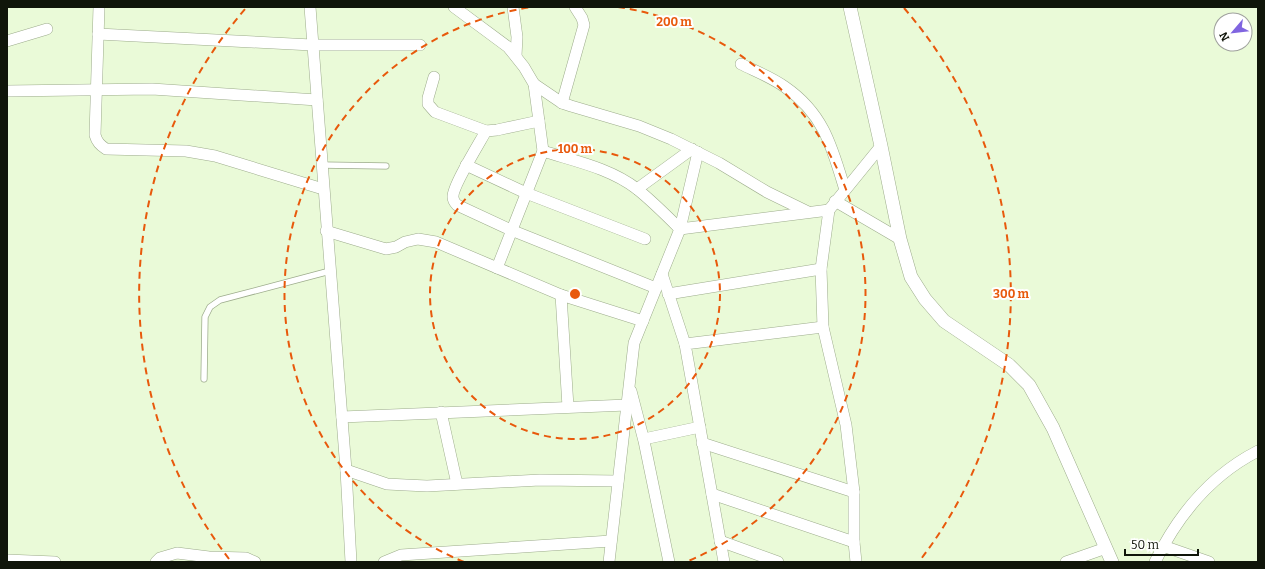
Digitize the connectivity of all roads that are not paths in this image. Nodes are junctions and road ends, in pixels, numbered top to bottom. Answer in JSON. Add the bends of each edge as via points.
{"nodes":[{"id":1,"x":99,"y":7,"type":"edge"},
{"id":2,"x":310,"y":7,"type":"edge"},
{"id":3,"x":454,"y":7,"type":"edge"},
{"id":4,"x":513,"y":7,"type":"edge"},
{"id":5,"x":575,"y":7,"type":"edge"},
{"id":6,"x":850,"y":7,"type":"edge"},
{"id":7,"x":47,"y":29,"type":"dead end"},
{"id":8,"x":98,"y":34,"type":"junction"},
{"id":9,"x":7,"y":41,"type":"edge"},
{"id":10,"x":312,"y":45,"type":"junction"},
{"id":11,"x":420,"y":45,"type":"dead end"},
{"id":12,"x":516,"y":56,"type":"junction"},
{"id":13,"x":741,"y":64,"type":"dead end"},
{"id":14,"x":434,"y":77,"type":"dead end"},
{"id":15,"x":534,"y":84,"type":"junction"},
{"id":16,"x":96,"y":89,"type":"junction"},
{"id":17,"x":7,"y":91,"type":"edge"},
{"id":18,"x":317,"y":100,"type":"junction"},
{"id":19,"x":562,"y":103,"type":"junction"},
{"id":20,"x":539,"y":121,"type":"junction"},
{"id":21,"x":486,"y":131,"type":"junction"},
{"id":22,"x":881,"y":146,"type":"junction"},
{"id":23,"x":543,"y":151,"type":"junction"},
{"id":24,"x":695,"y":151,"type":"junction"},
{"id":25,"x":321,"y":165,"type":"junction"},
{"id":26,"x":386,"y":166,"type":"dead end"},
{"id":27,"x":466,"y":166,"type":"junction"},
{"id":28,"x":323,"y":189,"type":"junction"},
{"id":29,"x":636,"y":189,"type":"junction"},
{"id":30,"x":845,"y":190,"type":"junction"},
{"id":31,"x":526,"y":193,"type":"junction"},
{"id":32,"x":832,"y":205,"type":"junction"},
{"id":33,"x":808,"y":212,"type":"junction"},
{"id":34,"x":680,"y":229,"type":"junction"},
{"id":35,"x":511,"y":230,"type":"junction"},
{"id":36,"x":326,"y":231,"type":"junction"},
{"id":37,"x":645,"y":239,"type":"dead end"},
{"id":38,"x":900,"y":239,"type":"junction"},
{"id":39,"x":497,"y":268,"type":"junction"},
{"id":40,"x":821,"y":269,"type":"junction"},
{"id":41,"x":330,"y":271,"type":"junction"},
{"id":42,"x":662,"y":274,"type":"junction"},
{"id":43,"x":656,"y":288,"type":"junction"},
{"id":44,"x":668,"y":294,"type":"junction"},
{"id":45,"x":561,"y":295,"type":"junction"},
{"id":46,"x":643,"y":322,"type":"junction"},
{"id":47,"x":823,"y":327,"type":"junction"},
{"id":48,"x":685,"y":344,"type":"junction"},
{"id":49,"x":204,"y":379,"type":"dead end"},
{"id":50,"x":629,"y":385,"type":"junction"},
{"id":51,"x":627,"y":404,"type":"junction"},
{"id":52,"x":568,"y":407,"type":"junction"},
{"id":53,"x":441,"y":412,"type":"junction"},
{"id":54,"x":342,"y":417,"type":"junction"},
{"id":55,"x":700,"y":427,"type":"junction"},
{"id":56,"x":644,"y":439,"type":"junction"},
{"id":57,"x":702,"y":442,"type":"junction"},
{"id":58,"x":1258,"y":451,"type":"edge"},
{"id":59,"x":346,"y":470,"type":"junction"},
{"id":60,"x":618,"y":481,"type":"junction"},
{"id":61,"x":457,"y":484,"type":"junction"},
{"id":62,"x":854,"y":492,"type":"junction"},
{"id":63,"x":712,"y":494,"type":"junction"},
{"id":64,"x":611,"y":541,"type":"junction"},
{"id":65,"x":720,"y":541,"type":"junction"},
{"id":66,"x":854,"y":542,"type":"junction"},
{"id":67,"x":1163,"y":546,"type":"junction"},
{"id":68,"x":1106,"y":548,"type":"junction"},
{"id":69,"x":421,"y":554,"type":"junction"},
{"id":70,"x":7,"y":560,"type":"edge"},
{"id":71,"x":55,"y":562,"type":"edge"},
{"id":72,"x":156,"y":562,"type":"edge"},
{"id":73,"x":255,"y":562,"type":"edge"},
{"id":74,"x":351,"y":562,"type":"edge"},
{"id":75,"x":384,"y":562,"type":"edge"},
{"id":76,"x":432,"y":562,"type":"edge"},
{"id":77,"x":609,"y":562,"type":"edge"},
{"id":78,"x":669,"y":562,"type":"edge"},
{"id":79,"x":724,"y":562,"type":"edge"},
{"id":80,"x":778,"y":562,"type":"edge"},
{"id":81,"x":856,"y":562,"type":"edge"},
{"id":82,"x":1066,"y":562,"type":"edge"},
{"id":83,"x":1112,"y":562,"type":"edge"},
{"id":84,"x":1155,"y":562,"type":"edge"},
{"id":85,"x":1209,"y":562,"type":"edge"}],
"edges":[{"from":1,"to":8,"type":"street"},
{"from":2,"to":10,"type":"street"},
{"from":3,"to":12,"type":"street","via":[[508,47]]},
{"from":4,"to":12,"type":"street","via":[[517,37]]},
{"from":5,"to":19,"type":"street","via":[[584,25]]},
{"from":6,"to":22,"type":"street"},
{"from":7,"to":9,"type":"street"},
{"from":8,"to":10,"type":"street"},
{"from":8,"to":16,"type":"street"},
{"from":10,"to":11,"type":"street"},
{"from":10,"to":18,"type":"street"},
{"from":12,"to":15,"type":"street"},
{"from":13,"to":30,"type":"street","via":[[783,86],[811,110],[826,133]]},
{"from":14,"to":21,"type":"street","via":[[428,98],[430,108]]},
{"from":15,"to":19,"type":"street"},
{"from":15,"to":20,"type":"street"},
{"from":16,"to":17,"type":"street"},
{"from":16,"to":18,"type":"street"},
{"from":16,"to":28,"type":"street","via":[[95,135],[97,142],[106,149],[186,151],[215,156]]},
{"from":18,"to":25,"type":"street"},
{"from":19,"to":24,"type":"street","via":[[639,126]]},
{"from":20,"to":21,"type":"street"},
{"from":20,"to":23,"type":"street"},
{"from":21,"to":27,"type":"street"},
{"from":22,"to":30,"type":"street"},
{"from":22,"to":38,"type":"street"},
{"from":23,"to":29,"type":"street","via":[[604,171]]},
{"from":23,"to":31,"type":"street"},
{"from":24,"to":29,"type":"street"},
{"from":24,"to":33,"type":"street"},
{"from":24,"to":34,"type":"street"},
{"from":25,"to":26,"type":"lane"},
{"from":25,"to":28,"type":"street"},
{"from":27,"to":31,"type":"street"},
{"from":27,"to":35,"type":"street","via":[[453,191],[454,202]]},
{"from":28,"to":36,"type":"street"},
{"from":29,"to":34,"type":"street"},
{"from":30,"to":32,"type":"street"},
{"from":31,"to":35,"type":"street"},
{"from":31,"to":37,"type":"street"},
{"from":32,"to":33,"type":"street"},
{"from":32,"to":38,"type":"street"},
{"from":32,"to":40,"type":"street"},
{"from":33,"to":34,"type":"street"},
{"from":34,"to":42,"type":"street"},
{"from":35,"to":39,"type":"street"},
{"from":35,"to":43,"type":"street"},
{"from":36,"to":39,"type":"street","via":[[386,250],[418,239],[430,241]]},
{"from":36,"to":41,"type":"street"},
{"from":38,"to":68,"type":"street","via":[[911,277],[944,321],[1009,365],[1029,385],[1053,428]]},
{"from":39,"to":45,"type":"street"},
{"from":40,"to":44,"type":"street"},
{"from":40,"to":47,"type":"street"},
{"from":41,"to":49,"type":"lane","via":[[220,300],[210,307],[205,317]]},
{"from":41,"to":54,"type":"street"},
{"from":42,"to":43,"type":"street"},
{"from":42,"to":44,"type":"street"},
{"from":43,"to":46,"type":"street"},
{"from":44,"to":48,"type":"street"},
{"from":45,"to":46,"type":"street"},
{"from":45,"to":52,"type":"street"},
{"from":46,"to":50,"type":"street","via":[[634,343]]},
{"from":47,"to":48,"type":"street"},
{"from":47,"to":62,"type":"street","via":[[846,425]]},
{"from":48,"to":55,"type":"street"},
{"from":50,"to":51,"type":"street"},
{"from":50,"to":56,"type":"street"},
{"from":51,"to":52,"type":"street"},
{"from":51,"to":60,"type":"street"},
{"from":52,"to":53,"type":"street"},
{"from":53,"to":54,"type":"street"},
{"from":53,"to":61,"type":"street"},
{"from":54,"to":59,"type":"street"},
{"from":55,"to":56,"type":"street"},
{"from":55,"to":57,"type":"street"},
{"from":56,"to":78,"type":"street"},
{"from":57,"to":62,"type":"street"},
{"from":57,"to":63,"type":"street"},
{"from":58,"to":67,"type":"street","via":[[1223,472],[1204,489]]},
{"from":59,"to":61,"type":"street","via":[[387,484]]},
{"from":59,"to":74,"type":"street"},
{"from":60,"to":61,"type":"street","via":[[540,480]]},
{"from":60,"to":64,"type":"street"},
{"from":62,"to":66,"type":"street"},
{"from":63,"to":65,"type":"street"},
{"from":63,"to":66,"type":"street"},
{"from":64,"to":69,"type":"street"},
{"from":64,"to":77,"type":"street"},
{"from":65,"to":79,"type":"street"},
{"from":65,"to":80,"type":"street"},
{"from":66,"to":81,"type":"street"},
{"from":67,"to":84,"type":"street"},
{"from":67,"to":85,"type":"street"},
{"from":68,"to":82,"type":"street"},
{"from":68,"to":83,"type":"street"},
{"from":69,"to":75,"type":"street","via":[[401,555]]},
{"from":69,"to":76,"type":"street"},
{"from":70,"to":71,"type":"street"},
{"from":72,"to":73,"type":"street","via":[[160,558],[177,553],[246,558]]}]}
